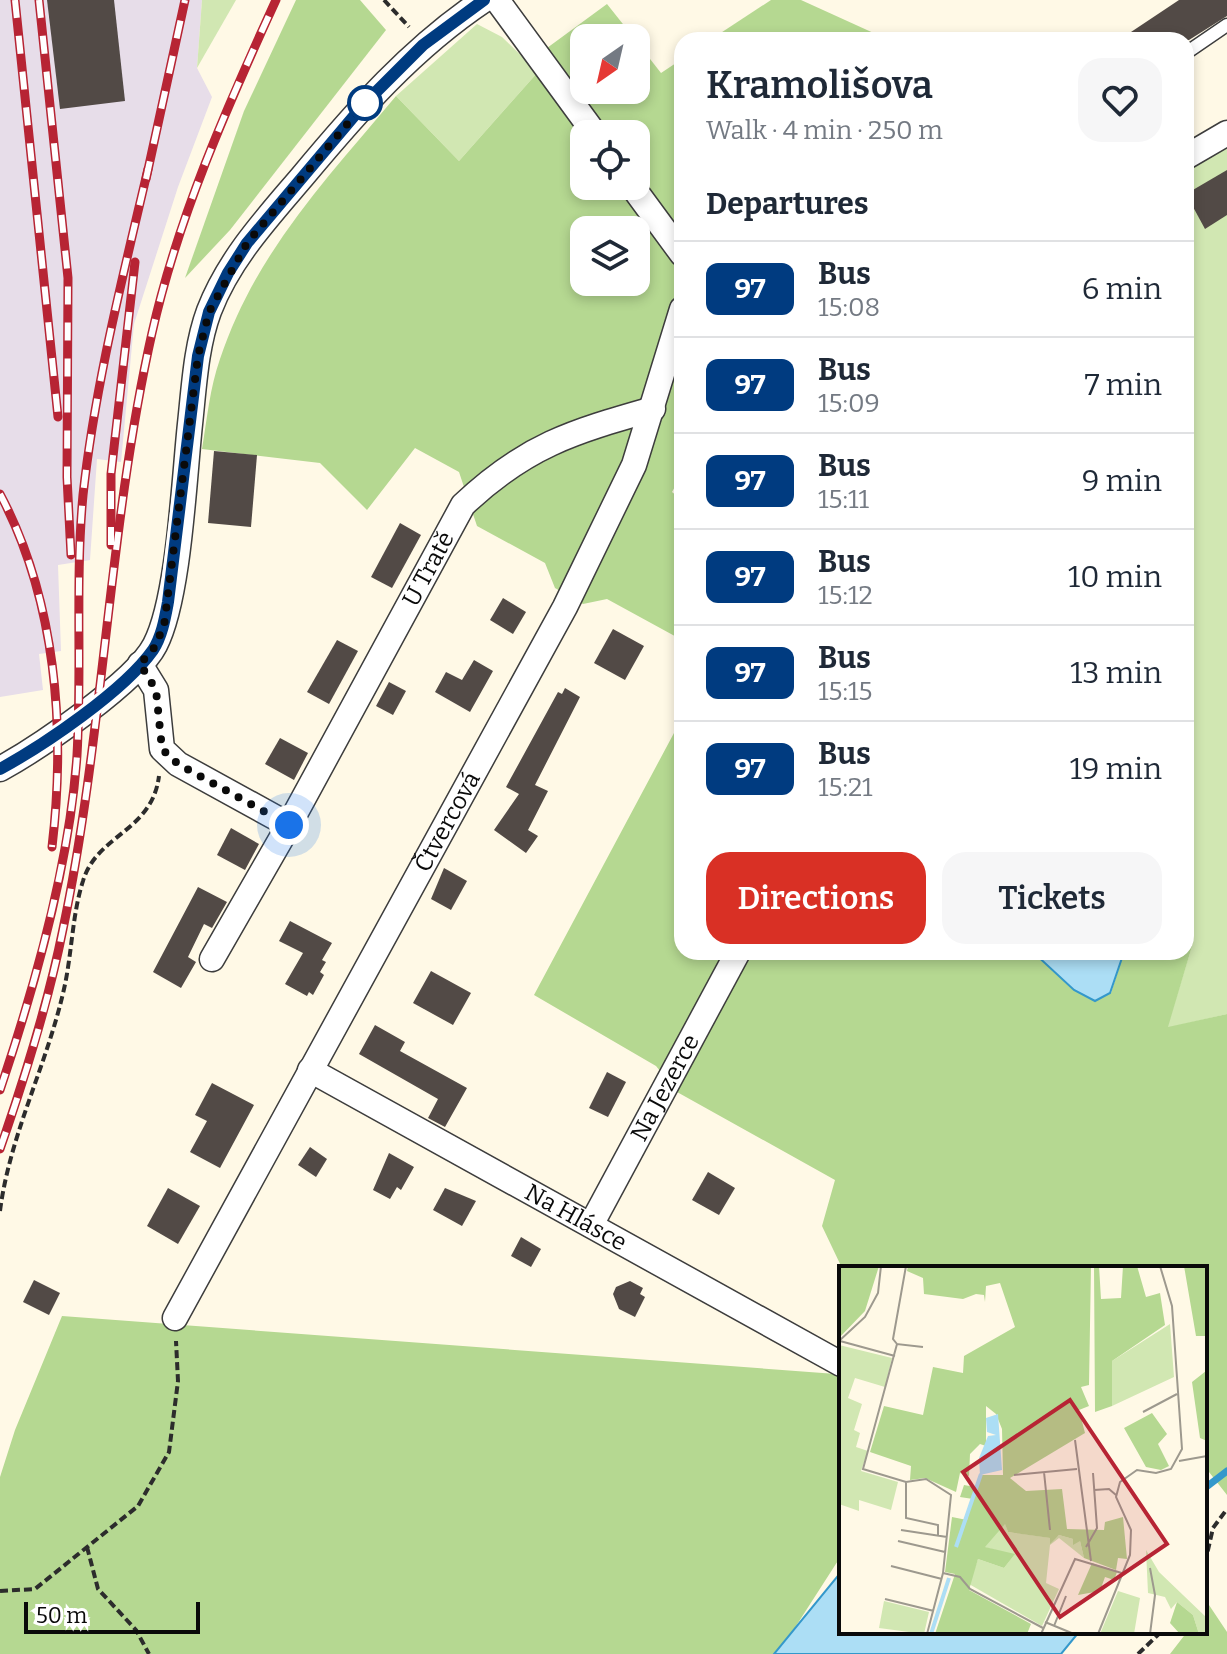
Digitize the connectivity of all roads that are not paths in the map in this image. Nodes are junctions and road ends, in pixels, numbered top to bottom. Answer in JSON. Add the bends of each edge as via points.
{"nodes":[{"id":1,"x":484,"y":0,"type":"edge"},
{"id":2,"x":497,"y":0,"type":"edge"},
{"id":3,"x":1227,"y":25,"type":"edge"},
{"id":4,"x":1194,"y":48,"type":"edge"},
{"id":5,"x":585,"y":120,"type":"edge"},
{"id":6,"x":1227,"y":133,"type":"edge"},
{"id":7,"x":1194,"y":152,"type":"edge"},
{"id":8,"x":642,"y":200,"type":"edge"},
{"id":9,"x":674,"y":243,"type":"edge"},
{"id":10,"x":674,"y":337,"type":"edge"},
{"id":11,"x":653,"y":409,"type":"junction"},
{"id":12,"x":140,"y":664,"type":"junction"},
{"id":13,"x":0,"y":769,"type":"edge"},
{"id":14,"x":289,"y":825,"type":"junction"},
{"id":15,"x":212,"y":959,"type":"dead end"},
{"id":16,"x":734,"y":960,"type":"edge"},
{"id":17,"x":310,"y":1070,"type":"junction"},
{"id":18,"x":591,"y":1225,"type":"junction"},
{"id":19,"x":175,"y":1318,"type":"road end"},
{"id":20,"x":839,"y":1363,"type":"edge"}],
"edges":[{"from":1,"to":12,"type":"street","via":[[423,45],[355,114],[247,243],[209,312],[198,356],[164,626]]},
{"from":2,"to":5,"type":"street"},
{"from":3,"to":4,"type":"lane"},
{"from":6,"to":7,"type":"street"},
{"from":8,"to":9,"type":"street"},
{"from":10,"to":11,"type":"street","name":"Čtvercová"},
{"from":11,"to":14,"type":"street","name":"U Tratě","via":[[568,433],[498,472],[463,505]]},
{"from":11,"to":17,"type":"street","name":"Čtvercová","via":[[634,465],[565,607]]},
{"from":12,"to":13,"type":"street","via":[[40,747]]},
{"from":12,"to":14,"type":"street","via":[[156,690],[162,749],[178,764]]},
{"from":14,"to":15,"type":"street","name":"U Tratě"},
{"from":16,"to":18,"type":"street","name":"Na Jezerce"},
{"from":17,"to":18,"type":"street","name":"Na Hlásce"},
{"from":17,"to":19,"type":"street","name":"Čtvercová"},
{"from":18,"to":20,"type":"street","name":"Na Hlásce"}]}
